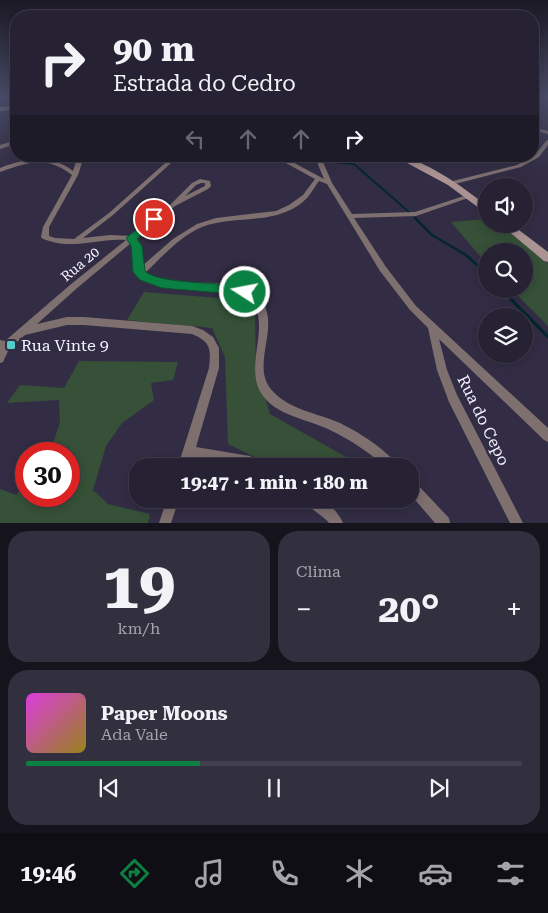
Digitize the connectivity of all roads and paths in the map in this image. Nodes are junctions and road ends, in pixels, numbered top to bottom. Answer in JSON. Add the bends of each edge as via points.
{"nodes":[{"id":1,"x":548,"y":142,"type":"edge"},
{"id":2,"x":539,"y":153,"type":"edge"},
{"id":3,"x":21,"y":162,"type":"edge"},
{"id":4,"x":50,"y":162,"type":"edge"},
{"id":5,"x":79,"y":162,"type":"edge"},
{"id":6,"x":169,"y":162,"type":"edge"},
{"id":7,"x":292,"y":162,"type":"edge"},
{"id":8,"x":320,"y":162,"type":"edge"},
{"id":9,"x":410,"y":162,"type":"edge"},
{"id":10,"x":526,"y":162,"type":"edge"},
{"id":11,"x":0,"y":170,"type":"edge"},
{"id":12,"x":75,"y":175,"type":"junction"},
{"id":13,"x":318,"y":180,"type":"junction"},
{"id":14,"x":329,"y":183,"type":"junction"},
{"id":15,"x":451,"y":183,"type":"junction"},
{"id":16,"x":469,"y":196,"type":"junction"},
{"id":17,"x":478,"y":203,"type":"edge"},
{"id":18,"x":173,"y":205,"type":"junction"},
{"id":19,"x":350,"y":216,"type":"junction"},
{"id":20,"x":516,"y":233,"type":"edge"},
{"id":21,"x":131,"y":238,"type":"junction"},
{"id":22,"x":76,"y":240,"type":"junction"},
{"id":23,"x":548,"y":258,"type":"edge"},
{"id":24,"x":139,"y":272,"type":"junction"},
{"id":25,"x":432,"y":327,"type":"junction"},
{"id":26,"x":24,"y":331,"type":"junction"},
{"id":27,"x":3,"y":345,"type":"edge"},
{"id":28,"x":0,"y":359,"type":"edge"},
{"id":29,"x":548,"y":436,"type":"edge"},
{"id":30,"x":189,"y":452,"type":"junction"},
{"id":31,"x":187,"y":458,"type":"edge"},
{"id":32,"x":226,"y":458,"type":"edge"},
{"id":33,"x":382,"y":458,"type":"edge"},
{"id":34,"x":419,"y":495,"type":"edge"},
{"id":35,"x":170,"y":508,"type":"edge"},
{"id":36,"x":322,"y":508,"type":"edge"},
{"id":37,"x":165,"y":523,"type":"edge"},
{"id":38,"x":338,"y":523,"type":"edge"},
{"id":39,"x":444,"y":523,"type":"edge"},
{"id":40,"x":517,"y":523,"type":"edge"}],
"edges":[{"from":1,"to":2,"type":"street"},
{"from":3,"to":11,"type":"street"},
{"from":4,"to":12,"type":"street","via":[[65,166]]},
{"from":5,"to":12,"type":"street"},
{"from":6,"to":22,"type":"street","via":[[111,214]]},
{"from":7,"to":13,"type":"street"},
{"from":8,"to":14,"type":"street"},
{"from":9,"to":15,"type":"street"},
{"from":10,"to":15,"type":"street"},
{"from":12,"to":22,"type":"street","via":[[44,233],[51,240]]},
{"from":13,"to":14,"type":"street"},
{"from":13,"to":24,"type":"street","via":[[307,196],[288,209],[200,226]]},
{"from":14,"to":19,"type":"street"},
{"from":15,"to":16,"type":"street"},
{"from":16,"to":17,"type":"street"},
{"from":16,"to":19,"type":"street","via":[[416,214]]},
{"from":18,"to":18,"type":"street","name":"Rua 20","via":[[206,188],[208,182],[194,184]]},
{"from":18,"to":21,"type":"street","name":"Rua 20"},
{"from":19,"to":25,"type":"street","via":[[396,288]]},
{"from":20,"to":23,"type":"street"},
{"from":21,"to":22,"type":"street"},
{"from":21,"to":24,"type":"street","via":[[136,246]]},
{"from":21,"to":26,"type":"street","name":"Rua 20"},
{"from":24,"to":33,"type":"street","via":[[162,283],[235,290],[252,297],[264,320],[260,369],[269,395],[280,404],[364,443]]},
{"from":25,"to":29,"type":"street"},
{"from":25,"to":40,"type":"street","name":"Rua do Cepo","via":[[442,370],[453,398]]},
{"from":26,"to":27,"type":"street","name":"Rua 20"},
{"from":26,"to":30,"type":"street","via":[[67,321],[84,321],[192,330],[203,334],[212,341],[214,368]]},
{"from":27,"to":28,"type":"street"},
{"from":30,"to":31,"type":"street"},
{"from":30,"to":32,"type":"street"},
{"from":34,"to":39,"type":"street"},
{"from":35,"to":37,"type":"street"},
{"from":36,"to":38,"type":"street"}]}
